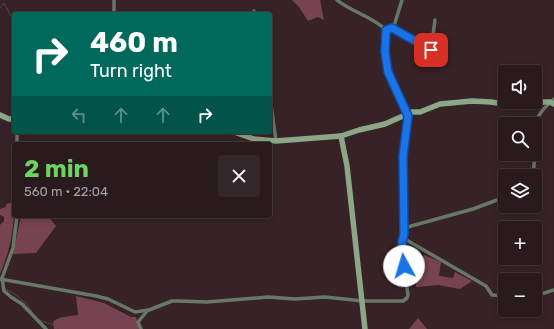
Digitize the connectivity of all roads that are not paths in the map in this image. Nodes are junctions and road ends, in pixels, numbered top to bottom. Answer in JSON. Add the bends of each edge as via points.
{"nodes":[{"id":1,"x":114,"y":0,"type":"edge"},
{"id":2,"x":337,"y":0,"type":"edge"},
{"id":3,"x":402,"y":0,"type":"edge"},
{"id":4,"x":114,"y":12,"type":"edge"},
{"id":5,"x":435,"y":20,"type":"dead end"},
{"id":6,"x":392,"y":28,"type":"junction"},
{"id":7,"x":386,"y":30,"type":"junction"},
{"id":8,"x":553,"y":102,"type":"edge"},
{"id":9,"x":272,"y":112,"type":"edge"},
{"id":10,"x":0,"y":115,"type":"edge"},
{"id":11,"x":406,"y":115,"type":"junction"},
{"id":12,"x":538,"y":117,"type":"edge"},
{"id":13,"x":12,"y":119,"type":"edge"},
{"id":14,"x":240,"y":134,"type":"edge"},
{"id":15,"x":341,"y":136,"type":"junction"},
{"id":16,"x":276,"y":141,"type":"junction"},
{"id":17,"x":498,"y":200,"type":"edge"},
{"id":18,"x":18,"y":218,"type":"edge"},
{"id":19,"x":404,"y":228,"type":"junction"},
{"id":20,"x":403,"y":238,"type":"junction"},
{"id":21,"x":1,"y":280,"type":"edge"},
{"id":22,"x":554,"y":290,"type":"edge"},
{"id":23,"x":542,"y":294,"type":"edge"},
{"id":24,"x":498,"y":295,"type":"edge"},
{"id":25,"x":363,"y":301,"type":"junction"},
{"id":26,"x":149,"y":310,"type":"junction"},
{"id":27,"x":46,"y":329,"type":"edge"},
{"id":28,"x":141,"y":329,"type":"edge"},
{"id":29,"x":365,"y":329,"type":"edge"}],
"edges":[{"from":1,"to":4,"type":"street"},
{"from":2,"to":7,"type":"street"},
{"from":3,"to":6,"type":"street"},
{"from":5,"to":6,"type":"street","via":[[431,50]]},
{"from":6,"to":7,"type":"street"},
{"from":7,"to":11,"type":"street","via":[[385,52],[388,72]]},
{"from":8,"to":11,"type":"street","via":[[538,102],[524,106],[472,101],[440,104]]},
{"from":8,"to":12,"type":"street"},
{"from":9,"to":16,"type":"street"},
{"from":10,"to":13,"type":"street"},
{"from":11,"to":15,"type":"street","via":[[385,124]]},
{"from":11,"to":19,"type":"street","via":[[408,122],[403,156]]},
{"from":14,"to":16,"type":"street","via":[[254,139]]},
{"from":15,"to":16,"type":"street"},
{"from":15,"to":25,"type":"street"},
{"from":17,"to":19,"type":"street"},
{"from":18,"to":21,"type":"street","via":[[13,248]]},
{"from":19,"to":20,"type":"street"},
{"from":20,"to":24,"type":"street","via":[[486,286],[492,295]]},
{"from":20,"to":25,"type":"street","via":[[402,254],[407,298],[404,301]]},
{"from":21,"to":26,"type":"street","via":[[96,296],[135,312]]},
{"from":21,"to":27,"type":"street","via":[[4,291],[22,304]]},
{"from":22,"to":23,"type":"street"},
{"from":25,"to":26,"type":"street","via":[[268,298],[207,302],[172,301]]},
{"from":25,"to":29,"type":"street"},
{"from":26,"to":28,"type":"street","via":[[138,322]]}]}
